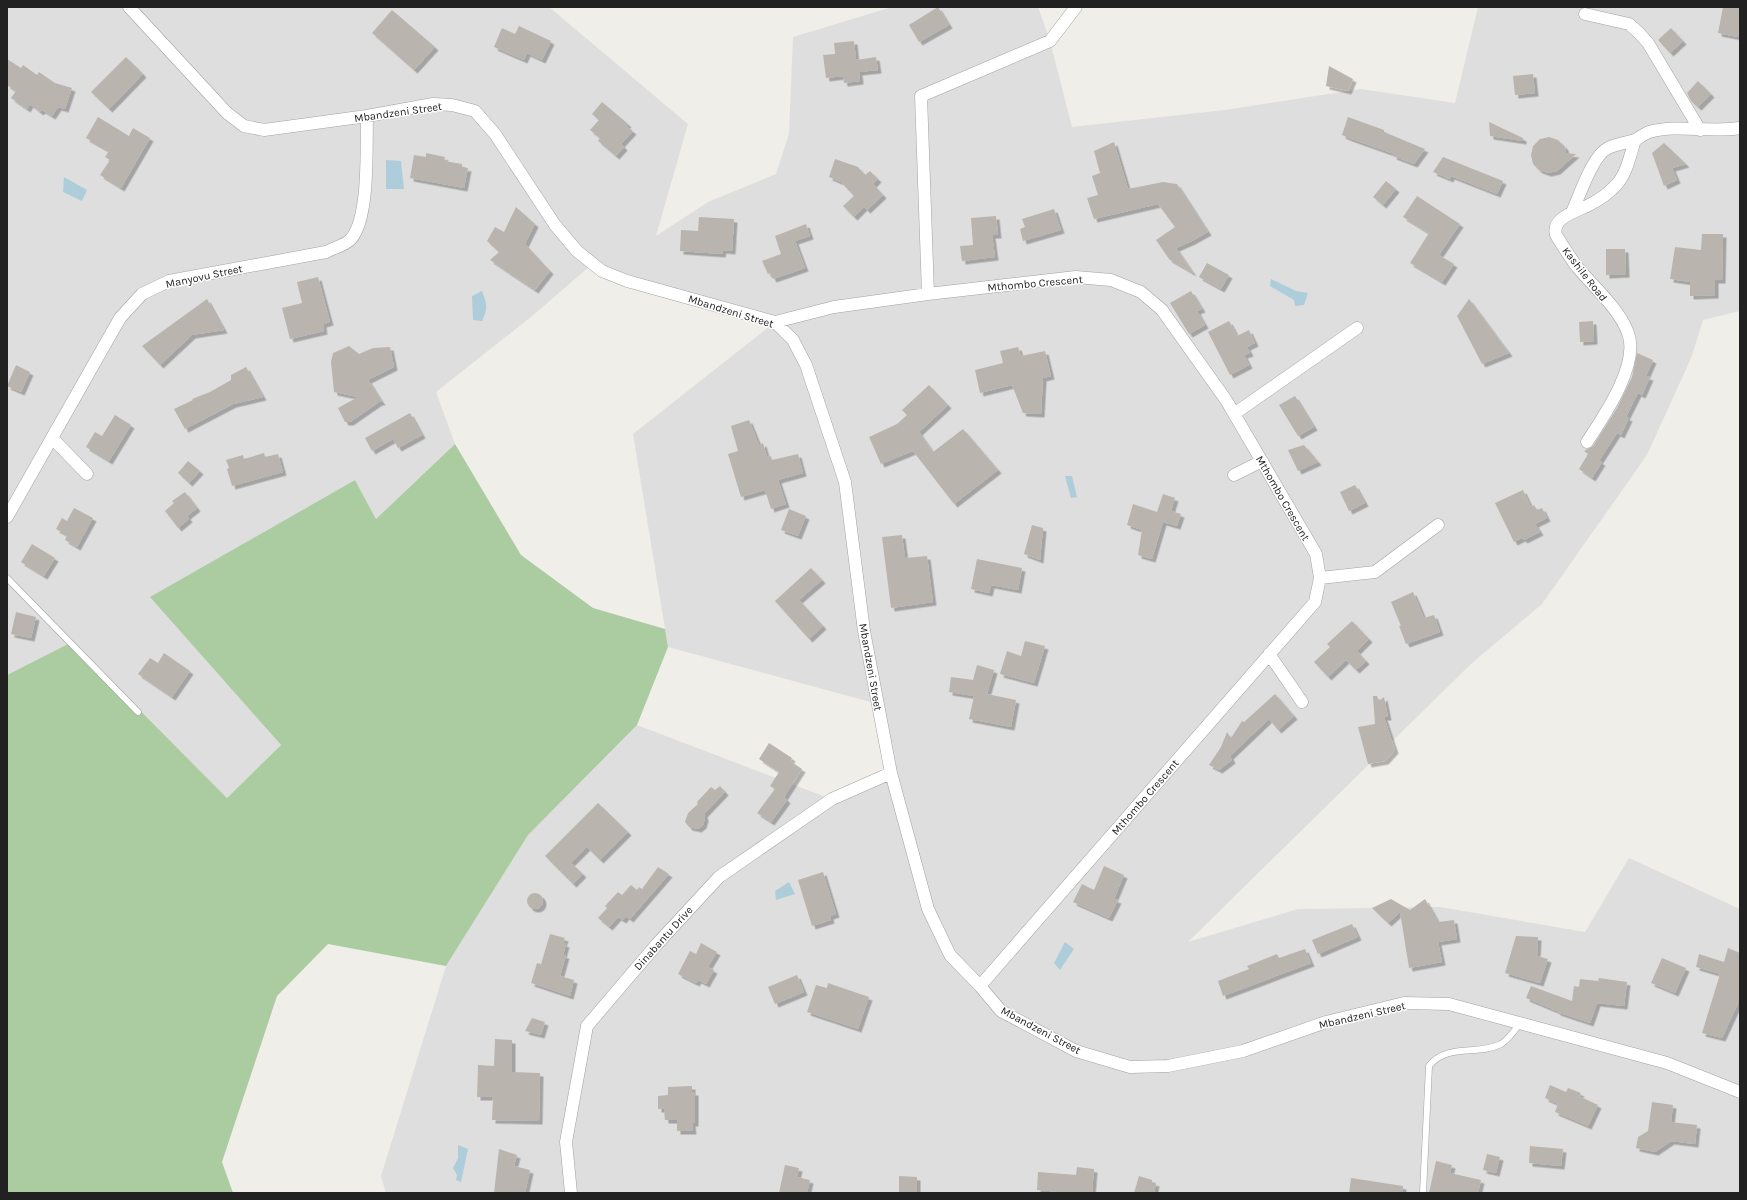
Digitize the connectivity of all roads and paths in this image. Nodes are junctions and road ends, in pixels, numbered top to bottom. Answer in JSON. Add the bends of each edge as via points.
{"nodes":[{"id":1,"x":1076,"y":7,"type":"edge"},
{"id":2,"x":135,"y":10,"type":"edge"},
{"id":3,"x":1585,"y":14,"type":"dead end"},
{"id":4,"x":367,"y":116,"type":"junction"},
{"id":5,"x":1740,"y":128,"type":"edge"},
{"id":6,"x":1700,"y":130,"type":"junction"},
{"id":7,"x":1635,"y":140,"type":"junction"},
{"id":8,"x":1572,"y":212,"type":"junction"},
{"id":9,"x":928,"y":294,"type":"junction"},
{"id":10,"x":775,"y":322,"type":"junction"},
{"id":11,"x":1357,"y":328,"type":"dead end"},
{"id":12,"x":1234,"y":414,"type":"junction"},
{"id":13,"x":52,"y":438,"type":"junction"},
{"id":14,"x":1587,"y":442,"type":"dead end"},
{"id":15,"x":1262,"y":461,"type":"junction"},
{"id":16,"x":87,"y":474,"type":"dead end"},
{"id":17,"x":1234,"y":475,"type":"dead end"},
{"id":18,"x":7,"y":517,"type":"edge"},
{"id":19,"x":1438,"y":525,"type":"dead end"},
{"id":20,"x":7,"y":578,"type":"edge"},
{"id":21,"x":1320,"y":578,"type":"junction"},
{"id":22,"x":1269,"y":654,"type":"junction"},
{"id":23,"x":1302,"y":702,"type":"dead end"},
{"id":24,"x":138,"y":712,"type":"dead end"},
{"id":25,"x":891,"y":773,"type":"junction"},
{"id":26,"x":980,"y":986,"type":"junction"},
{"id":27,"x":1520,"y":1023,"type":"junction"},
{"id":28,"x":1740,"y":1092,"type":"edge"},
{"id":29,"x":571,"y":1193,"type":"edge"},
{"id":30,"x":1423,"y":1193,"type":"edge"}],
"edges":[{"from":1,"to":9,"type":"street","via":[[1050,41],[921,96]]},
{"from":2,"to":4,"type":"street","name":"Mbandzeni Street","via":[[227,113],[244,126],[264,130]]},
{"from":3,"to":6,"type":"street","via":[[1629,24],[1639,33],[1648,43]]},
{"from":4,"to":10,"type":"street","name":"Mbandzeni Street","via":[[433,104],[452,105],[475,111],[495,134],[555,225],[577,251],[602,271],[627,281]]},
{"from":4,"to":13,"type":"street","name":"Manyovu Street","via":[[364,201],[358,226],[350,240],[326,252],[169,281],[142,294],[120,318]]},
{"from":5,"to":6,"type":"street"},
{"from":6,"to":7,"type":"street","via":[[1673,128],[1647,133]]},
{"from":7,"to":8,"type":"street","name":"Kashile Road","via":[[1625,172],[1617,185],[1589,205]]},
{"from":7,"to":8,"type":"street","via":[[1609,147],[1601,152]]},
{"from":8,"to":14,"type":"street","name":"Kashile Road","via":[[1557,224],[1556,235],[1576,266],[1622,320],[1629,334],[1631,350],[1619,387]]},
{"from":9,"to":10,"type":"street","name":"Mthombo Crescent","via":[[834,307]]},
{"from":9,"to":12,"type":"street","name":"Mthombo Crescent","via":[[1076,277],[1111,280],[1140,292],[1162,310]]},
{"from":10,"to":25,"type":"street","name":"Mbandzeni Street","via":[[793,340],[806,365],[845,482],[864,631]]},
{"from":11,"to":12,"type":"street"},
{"from":12,"to":15,"type":"street","name":"Mthombo Crescent"},
{"from":13,"to":16,"type":"street"},
{"from":13,"to":18,"type":"street","name":"Manyovu Street"},
{"from":15,"to":17,"type":"street"},
{"from":15,"to":21,"type":"street","name":"Mthombo Crescent","via":[[1316,554]]},
{"from":19,"to":21,"type":"street","via":[[1374,572]]},
{"from":20,"to":24,"type":"lane"},
{"from":21,"to":22,"type":"street","name":"Mthombo Crescent","via":[[1315,602]]},
{"from":22,"to":23,"type":"street"},
{"from":22,"to":26,"type":"street","name":"Mthombo Crescent"},
{"from":25,"to":26,"type":"street","name":"Mbandzeni Street","via":[[928,909],[950,955]]},
{"from":25,"to":29,"type":"street","name":"Dinabantu Drive","via":[[832,799],[719,877],[587,1026],[566,1142]]},
{"from":26,"to":27,"type":"street","name":"Mbandzeni Street","via":[[1001,1011],[1076,1051],[1130,1067],[1168,1066],[1244,1052],[1326,1022],[1404,1003],[1449,1004]]},
{"from":27,"to":28,"type":"street","name":"Mbandzeni Street","via":[[1667,1063]]},
{"from":27,"to":30,"type":"lane","via":[[1502,1044],[1442,1055],[1430,1066]]}]}
